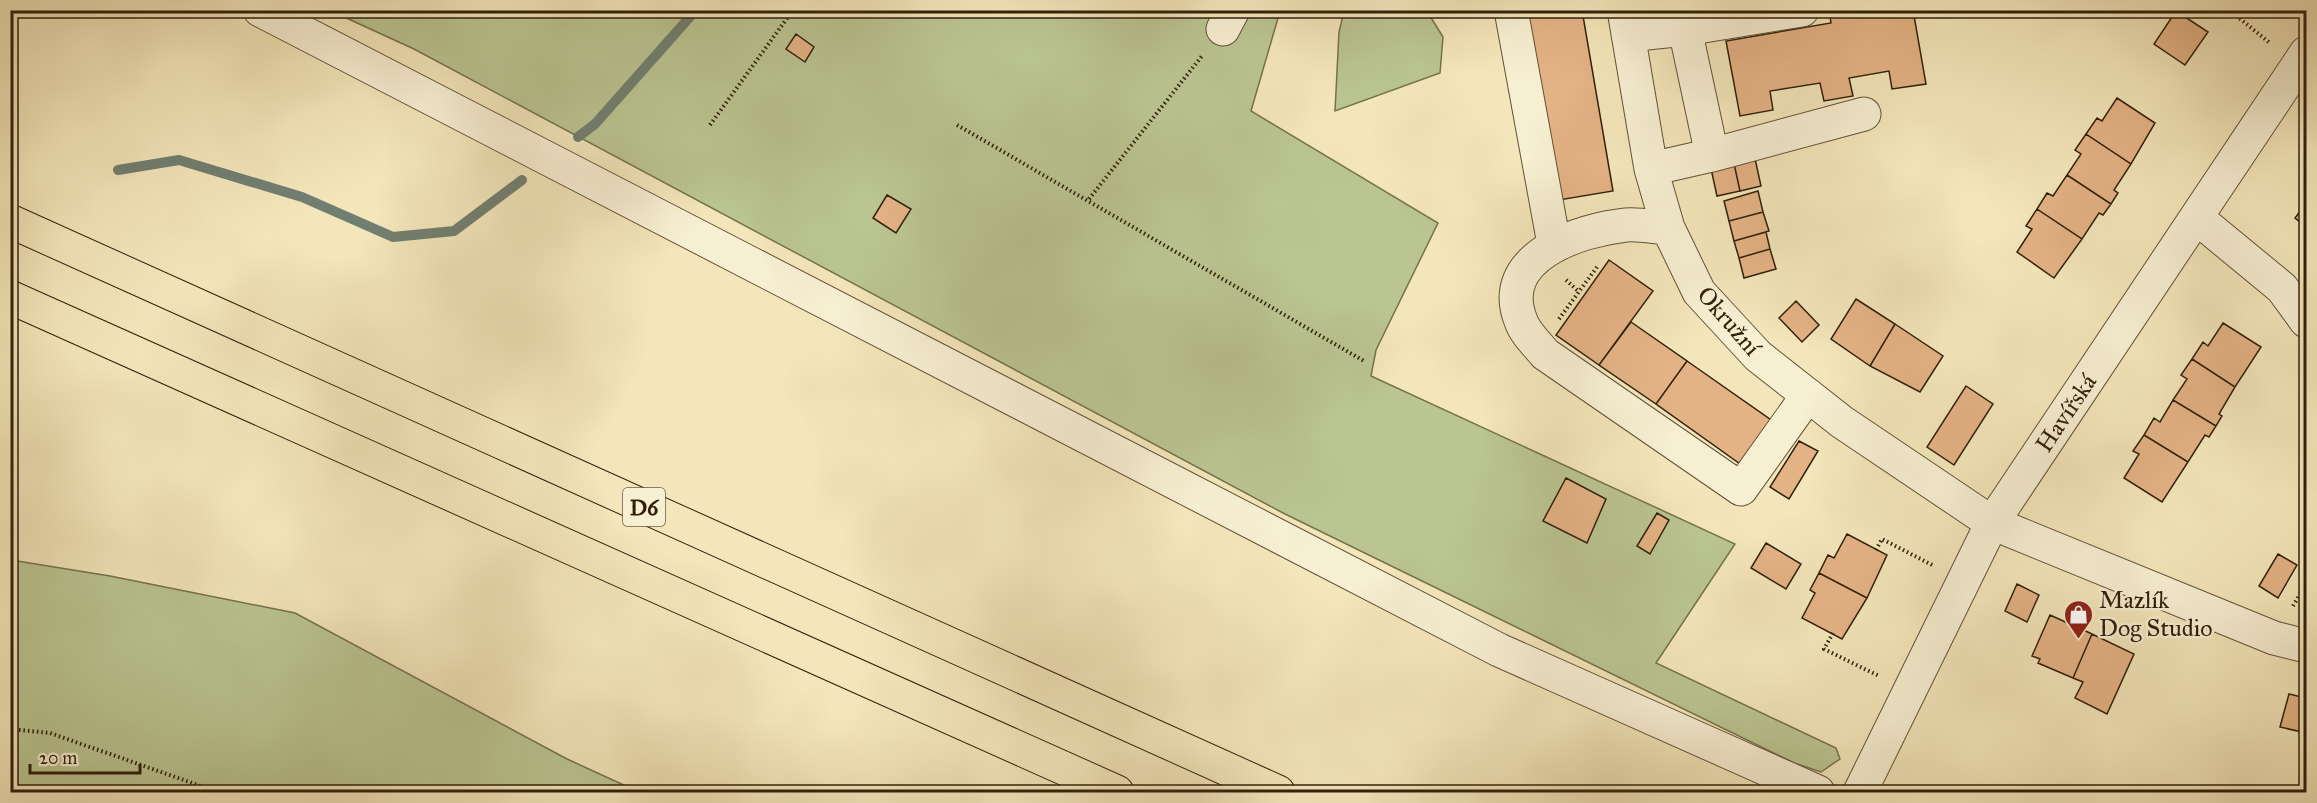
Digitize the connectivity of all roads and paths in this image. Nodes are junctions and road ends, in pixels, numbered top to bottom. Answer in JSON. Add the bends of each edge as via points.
{"nodes":[{"id":1,"x":260,"y":10,"type":"edge"},
{"id":2,"x":792,"y":10,"type":"edge"},
{"id":3,"x":1511,"y":10,"type":"edge"},
{"id":4,"x":1802,"y":10,"type":"edge"},
{"id":5,"x":1228,"y":20,"type":"edge"},
{"id":6,"x":1685,"y":20,"type":"edge"},
{"id":7,"x":1626,"y":23,"type":"edge"},
{"id":8,"x":2307,"y":53,"type":"edge"},
{"id":9,"x":1864,"y":114,"type":"dead end"},
{"id":10,"x":710,"y":125,"type":"dead end"},
{"id":11,"x":957,"y":125,"type":"dead end"},
{"id":12,"x":1713,"y":156,"type":"junction"},
{"id":13,"x":1652,"y":169,"type":"junction"},
{"id":14,"x":1089,"y":199,"type":"junction"},
{"id":15,"x":2197,"y":218,"type":"junction"},
{"id":16,"x":10,"y":221,"type":"edge"},
{"id":17,"x":1668,"y":228,"type":"junction"},
{"id":18,"x":1554,"y":244,"type":"junction"},
{"id":19,"x":1604,"y":259,"type":"dead end"},
{"id":20,"x":10,"y":297,"type":"edge"},
{"id":21,"x":2307,"y":321,"type":"edge"},
{"id":22,"x":1553,"y":328,"type":"dead end"},
{"id":23,"x":1364,"y":361,"type":"dead end"},
{"id":24,"x":1808,"y":395,"type":"junction"},
{"id":25,"x":1992,"y":523,"type":"junction"},
{"id":26,"x":1876,"y":550,"type":"dead end"},
{"id":27,"x":1938,"y":568,"type":"dead end"},
{"id":28,"x":1833,"y":633,"type":"dead end"},
{"id":29,"x":2307,"y":646,"type":"edge"},
{"id":30,"x":1881,"y":677,"type":"dead end"},
{"id":31,"x":10,"y":729,"type":"edge"},
{"id":32,"x":218,"y":792,"type":"edge"},
{"id":33,"x":1117,"y":792,"type":"edge"},
{"id":34,"x":1278,"y":792,"type":"edge"},
{"id":35,"x":1818,"y":792,"type":"edge"},
{"id":36,"x":1860,"y":792,"type":"edge"}],
"edges":[{"from":1,"to":35,"type":"street","via":[[1499,650]]},
{"from":2,"to":10,"type":"path"},
{"from":3,"to":18,"type":"street"},
{"from":4,"to":6,"type":"street"},
{"from":5,"to":14,"type":"path"},
{"from":6,"to":7,"type":"street"},
{"from":6,"to":12,"type":"street"},
{"from":7,"to":13,"type":"street","name":"Okružní"},
{"from":8,"to":15,"type":"street","name":"Havířská"},
{"from":9,"to":12,"type":"street"},
{"from":11,"to":14,"type":"path"},
{"from":12,"to":13,"type":"street"},
{"from":13,"to":17,"type":"street","name":"Okružní"},
{"from":14,"to":23,"type":"path"},
{"from":15,"to":21,"type":"street","via":[[2282,288]]},
{"from":15,"to":25,"type":"street","name":"Havířská"},
{"from":16,"to":34,"type":"highway","number":"D6"},
{"from":17,"to":18,"type":"street","via":[[1628,225],[1586,232]]},
{"from":17,"to":24,"type":"street","name":"Okružní","via":[[1700,292],[1758,356]]},
{"from":18,"to":24,"type":"street","via":[[1522,274],[1517,291],[1521,323],[1539,347],[1741,489]]},
{"from":19,"to":22,"type":"path"},
{"from":20,"to":33,"type":"highway"},
{"from":24,"to":25,"type":"street","name":"Okružní"},
{"from":25,"to":29,"type":"street","name":"Okružní","via":[[2274,638]]},
{"from":25,"to":36,"type":"street","name":"Havířská"},
{"from":26,"to":27,"type":"path","via":[[1882,539]]},
{"from":28,"to":30,"type":"path","via":[[1824,649]]},
{"from":31,"to":32,"type":"path","via":[[50,733]]}]}
